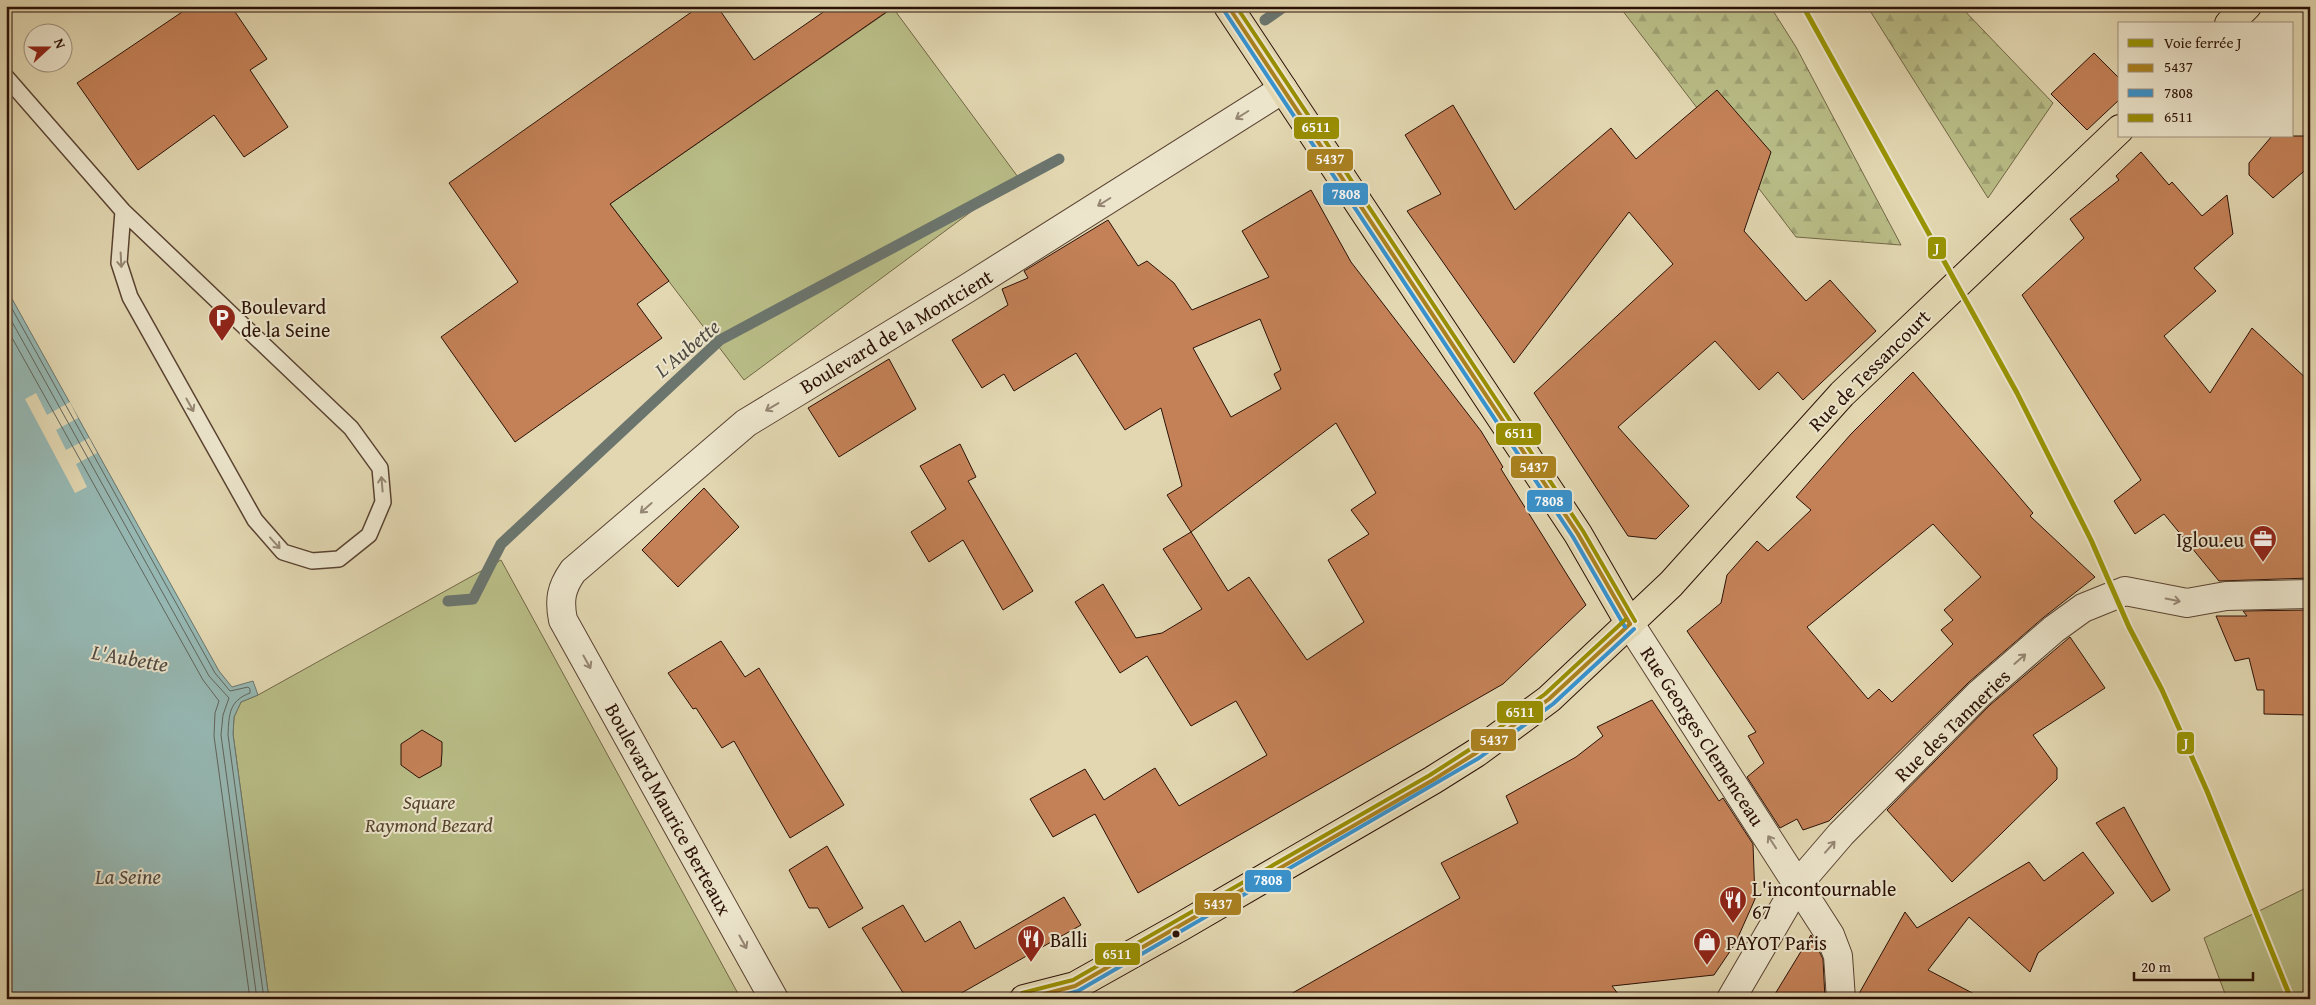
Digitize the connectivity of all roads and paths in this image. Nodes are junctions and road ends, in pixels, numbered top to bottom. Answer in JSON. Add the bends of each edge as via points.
{"nodes":[{"id":1,"x":1228,"y":6,"type":"edge"},
{"id":2,"x":2247,"y":6,"type":"edge"},
{"id":3,"x":2231,"y":22,"type":"edge"},
{"id":4,"x":6,"y":77,"type":"edge"},
{"id":5,"x":1283,"y":89,"type":"junction"},
{"id":6,"x":2118,"y":131,"type":"edge"},
{"id":7,"x":123,"y":211,"type":"junction"},
{"id":8,"x":2310,"y":594,"type":"edge"},
{"id":9,"x":563,"y":620,"type":"joint"},
{"id":10,"x":1630,"y":624,"type":"junction"},
{"id":11,"x":1798,"y":884,"type":"junction"},
{"id":12,"x":1071,"y":992,"type":"edge"},
{"id":13,"x":774,"y":999,"type":"edge"},
{"id":14,"x":1024,"y":999,"type":"edge"},
{"id":15,"x":1731,"y":999,"type":"edge"},
{"id":16,"x":1841,"y":999,"type":"edge"}],
"edges":[{"from":1,"to":5,"type":"main road","name":"Rue Georges Clemenceau"},
{"from":2,"to":3,"type":"main road"},
{"from":4,"to":7,"type":"lane"},
{"from":5,"to":9,"type":"street","name":"Boulevard de la Montcient","one_way":true,"via":[[746,423],[573,571],[564,584],[560,601]]},
{"from":5,"to":10,"type":"main road","name":"Rue Georges Clemenceau","via":[[1578,534]]},
{"from":6,"to":10,"type":"main road","name":"Rue de Tessancourt","via":[[1842,394],[1671,584]]},
{"from":7,"to":7,"type":"lane","one_way":true,"via":[[119,263],[130,297],[255,520],[283,552],[312,561],[339,559],[369,535],[383,502],[380,468],[351,428]]},
{"from":11,"to":8,"type":"street","name":"Rue des Tanneries","one_way":true,"via":[[1841,834],[1979,694],[2083,608],[2125,591],[2187,603],[2226,596]]},
{"from":9,"to":13,"type":"street","name":"Boulevard Maurice Berteaux","one_way":true},
{"from":11,"to":10,"type":"street","name":"Rue Georges Clemenceau","one_way":true},
{"from":10,"to":12,"type":"main road","name":"Rue de Tessancourt","via":[[1549,699],[1476,753]]},
{"from":11,"to":15,"type":"street"},
{"from":11,"to":16,"type":"street","name":"Rue Georges Clemenceau","via":[[1830,935],[1842,978]]},
{"from":12,"to":14,"type":"main road","name":"Rue de Tessancourt"}]}
